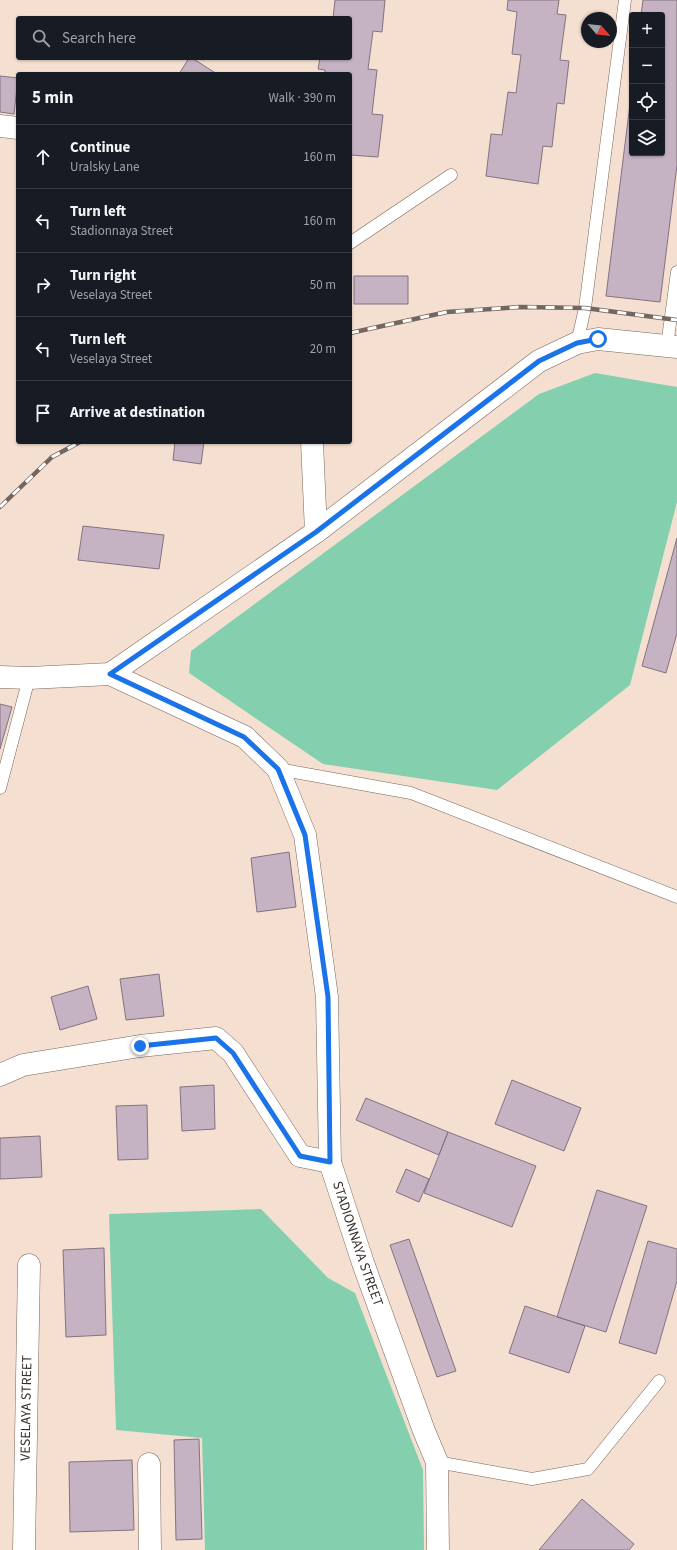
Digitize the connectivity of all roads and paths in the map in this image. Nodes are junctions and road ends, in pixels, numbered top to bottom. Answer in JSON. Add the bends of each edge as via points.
{"nodes":[{"id":1,"x":625,"y":0,"type":"edge"},
{"id":2,"x":0,"y":126,"type":"edge"},
{"id":3,"x":16,"y":128,"type":"edge"},
{"id":4,"x":451,"y":175,"type":"dead end"},
{"id":5,"x":352,"y":242,"type":"edge"},
{"id":6,"x":677,"y":272,"type":"edge"},
{"id":7,"x":577,"y":343,"type":"junction"},
{"id":8,"x":672,"y":347,"type":"edge"},
{"id":9,"x":312,"y":444,"type":"edge"},
{"id":10,"x":316,"y":532,"type":"junction"},
{"id":11,"x":110,"y":674,"type":"junction"},
{"id":12,"x":0,"y":677,"type":"edge"},
{"id":13,"x":29,"y":678,"type":"junction"},
{"id":14,"x":278,"y":769,"type":"junction"},
{"id":15,"x":0,"y":788,"type":"edge"},
{"id":16,"x":677,"y":897,"type":"edge"},
{"id":17,"x":0,"y":1075,"type":"edge"},
{"id":18,"x":330,"y":1162,"type":"junction"},
{"id":19,"x":29,"y":1265,"type":"dead end"},
{"id":20,"x":659,"y":1381,"type":"dead end"},
{"id":21,"x":437,"y":1462,"type":"junction"},
{"id":22,"x":148,"y":1464,"type":"dead end"},
{"id":23,"x":24,"y":1550,"type":"edge"},
{"id":24,"x":150,"y":1550,"type":"edge"},
{"id":25,"x":438,"y":1550,"type":"edge"}],
"edges":[{"from":1,"to":7,"type":"lane","via":[[584,308]]},
{"from":2,"to":3,"type":"street"},
{"from":4,"to":5,"type":"lane"},
{"from":6,"to":8,"type":"lane"},
{"from":7,"to":8,"type":"street","via":[[598,339]]},
{"from":7,"to":10,"type":"street","via":[[539,361]]},
{"from":9,"to":10,"type":"street"},
{"from":10,"to":11,"type":"street"},
{"from":11,"to":13,"type":"street"},
{"from":11,"to":14,"type":"street","name":"STADIONNAYA STREET","via":[[244,737]]},
{"from":12,"to":13,"type":"street"},
{"from":13,"to":15,"type":"lane"},
{"from":14,"to":16,"type":"lane","via":[[411,793]]},
{"from":14,"to":18,"type":"street","name":"STADIONNAYA STREET","via":[[305,835],[328,997]]},
{"from":17,"to":18,"type":"street","via":[[23,1065],[140,1046],[216,1038],[233,1053],[300,1156]]},
{"from":18,"to":21,"type":"street","name":"STADIONNAYA STREET","via":[[363,1263]]},
{"from":19,"to":23,"type":"street","name":"VESELAYA STREET"},
{"from":20,"to":21,"type":"lane","via":[[588,1469],[532,1479]]},
{"from":21,"to":25,"type":"street","name":"STADIONNAYA STREET"},
{"from":22,"to":24,"type":"street"}]}
